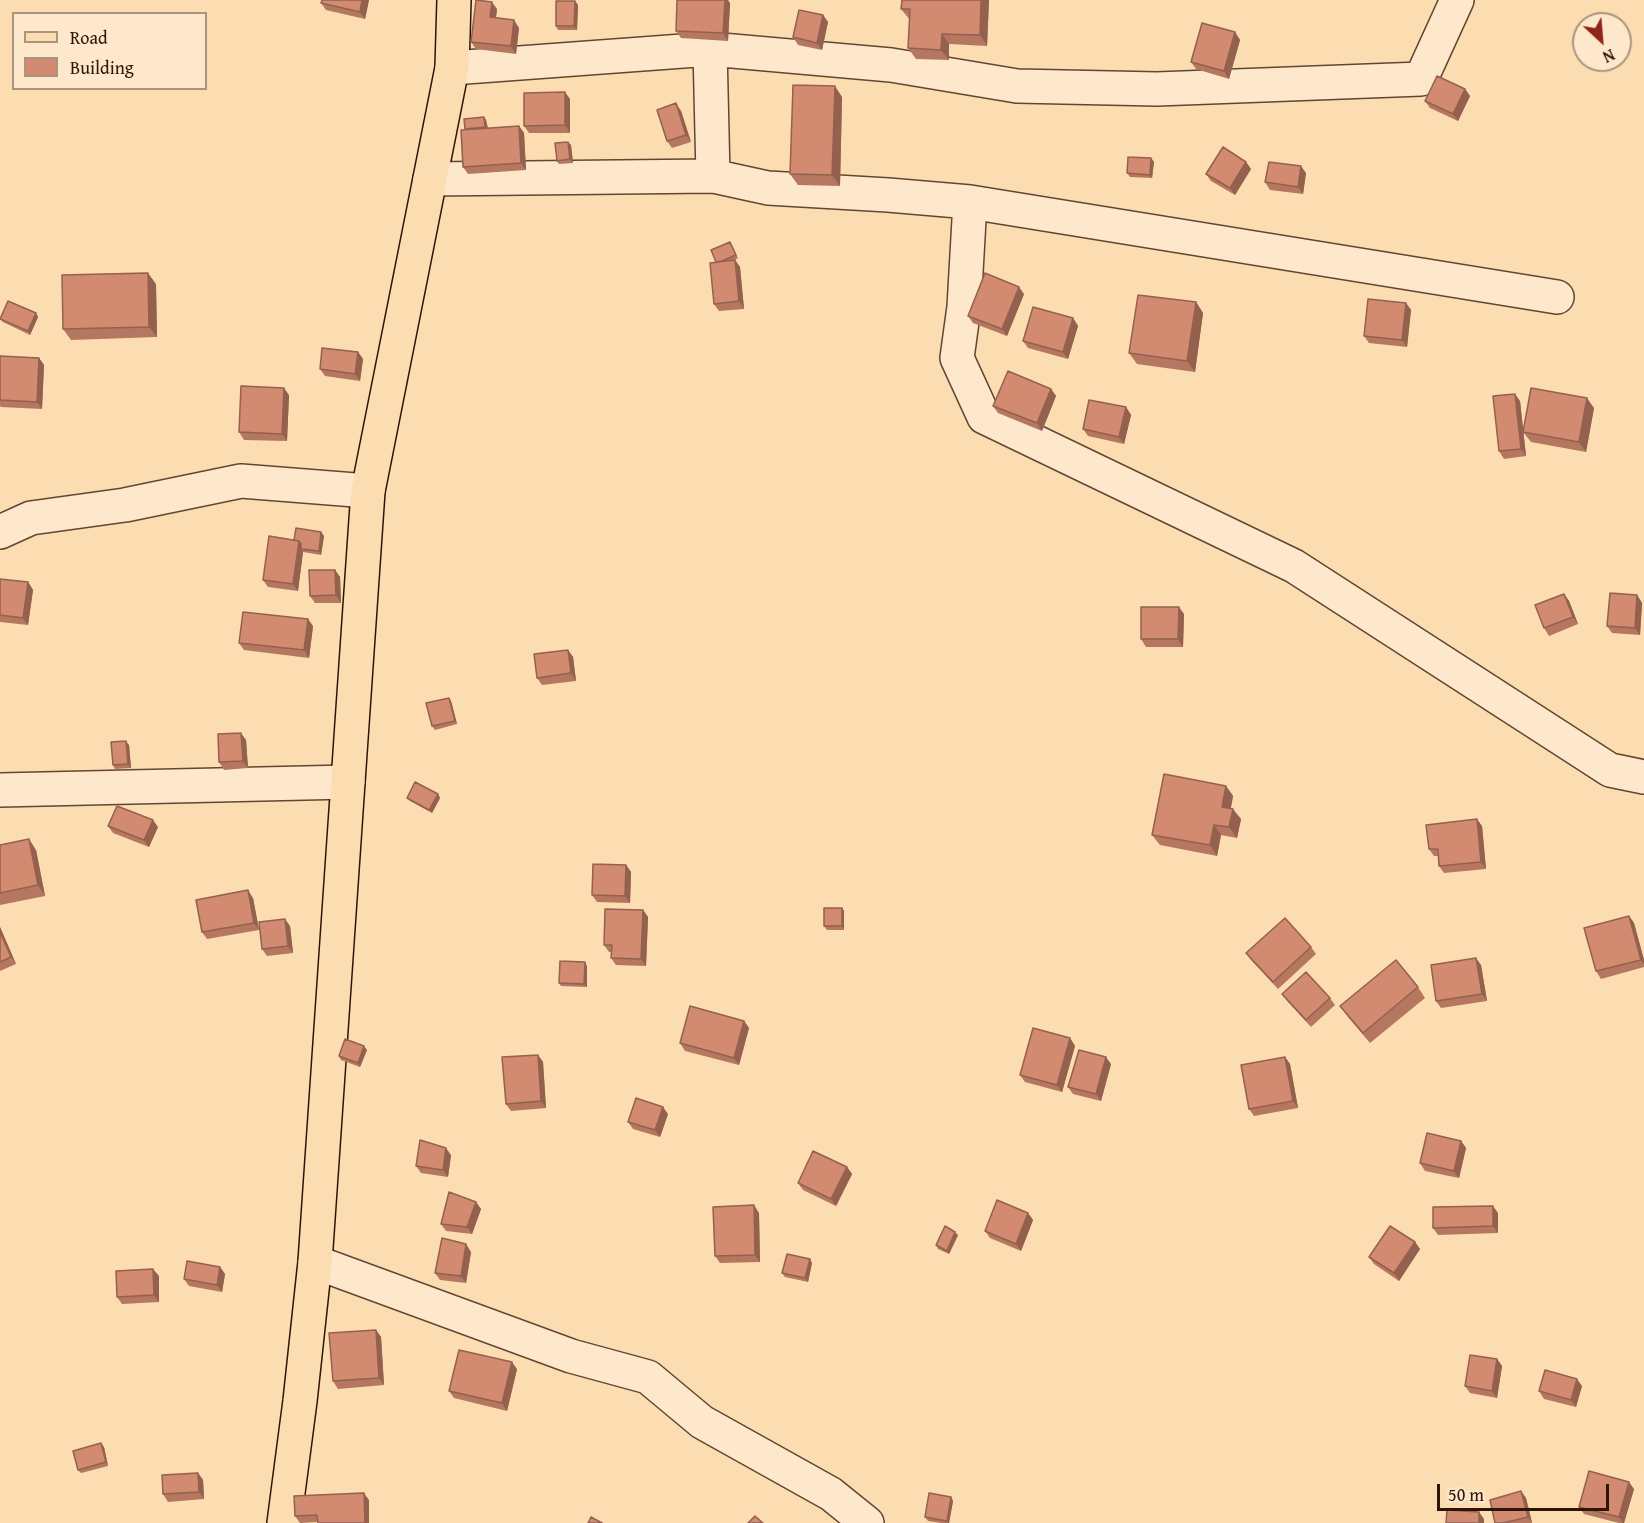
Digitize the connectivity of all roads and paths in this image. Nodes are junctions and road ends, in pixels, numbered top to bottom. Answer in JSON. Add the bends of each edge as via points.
{"nodes":[{"id":1,"x":454,"y":0,"type":"edge"},
{"id":2,"x":1457,"y":0,"type":"edge"},
{"id":3,"x":710,"y":49,"type":"junction"},
{"id":4,"x":452,"y":68,"type":"junction"},
{"id":5,"x":713,"y":176,"type":"junction"},
{"id":6,"x":430,"y":179,"type":"junction"},
{"id":7,"x":970,"y":202,"type":"junction"},
{"id":8,"x":1557,"y":297,"type":"dead end"},
{"id":9,"x":368,"y":491,"type":"junction"},
{"id":10,"x":0,"y":532,"type":"edge"},
{"id":11,"x":1644,"y":777,"type":"edge"},
{"id":12,"x":348,"y":782,"type":"junction"},
{"id":13,"x":0,"y":790,"type":"edge"},
{"id":14,"x":315,"y":1262,"type":"junction"},
{"id":15,"x":284,"y":1523,"type":"edge"},
{"id":16,"x":867,"y":1523,"type":"edge"}],
"edges":[{"from":1,"to":4,"type":"main road"},
{"from":2,"to":3,"type":"street","via":[[1421,79],[1157,89],[1017,86],[891,65]]},
{"from":3,"to":4,"type":"street"},
{"from":3,"to":5,"type":"street"},
{"from":4,"to":6,"type":"main road"},
{"from":5,"to":6,"type":"street"},
{"from":5,"to":7,"type":"street","via":[[768,188]]},
{"from":6,"to":9,"type":"main road"},
{"from":7,"to":8,"type":"street"},
{"from":7,"to":11,"type":"street","via":[[957,358],[984,417],[1293,566],[1610,770]]},
{"from":9,"to":10,"type":"street","via":[[241,481],[31,519]]},
{"from":9,"to":12,"type":"main road"},
{"from":12,"to":13,"type":"street"},
{"from":12,"to":14,"type":"main road"},
{"from":14,"to":15,"type":"main road"},
{"from":14,"to":16,"type":"street","via":[[572,1356],[648,1377],[702,1422],[831,1494]]}]}
